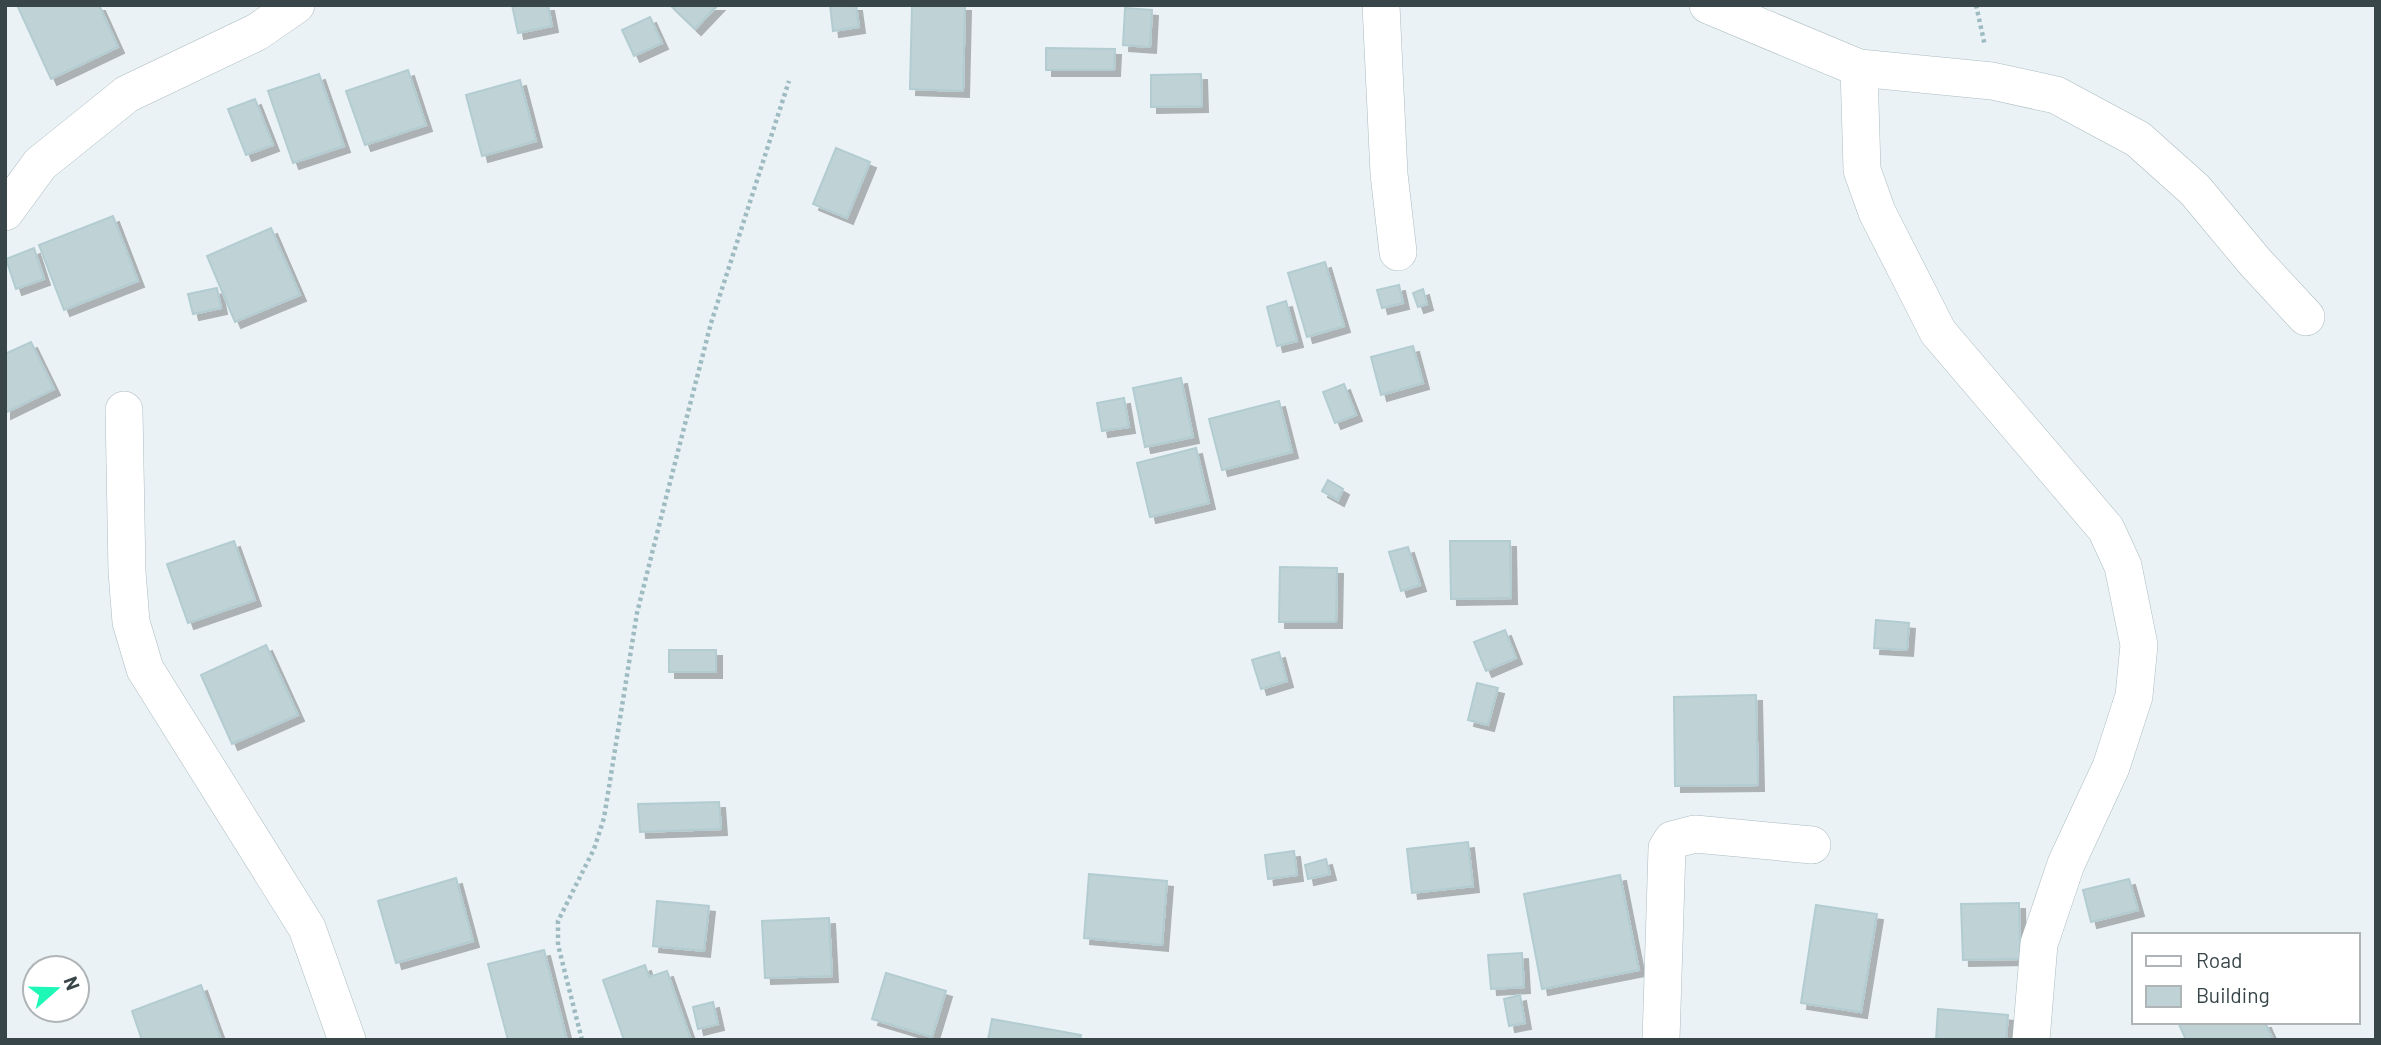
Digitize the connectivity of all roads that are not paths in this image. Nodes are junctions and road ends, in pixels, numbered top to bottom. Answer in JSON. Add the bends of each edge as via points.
{"nodes":[{"id":1,"x":296,"y":5,"type":"edge"},
{"id":2,"x":1381,"y":5,"type":"edge"},
{"id":3,"x":1708,"y":5,"type":"edge"},
{"id":4,"x":1859,"y":68,"type":"junction"},
{"id":5,"x":5,"y":212,"type":"edge"},
{"id":6,"x":1398,"y":252,"type":"dead end"},
{"id":7,"x":2306,"y":317,"type":"dead end"},
{"id":8,"x":124,"y":410,"type":"dead end"},
{"id":9,"x":1812,"y":845,"type":"dead end"},
{"id":10,"x":347,"y":1040,"type":"edge"},
{"id":11,"x":1661,"y":1040,"type":"edge"},
{"id":12,"x":2031,"y":1040,"type":"edge"}],
"edges":[{"from":1,"to":5,"type":"street","via":[[257,32],[127,94],[40,164]]},
{"from":2,"to":6,"type":"street"},
{"from":3,"to":4,"type":"street"},
{"from":4,"to":7,"type":"street","via":[[1992,81],[2056,96],[2138,139],[2195,190]]},
{"from":4,"to":12,"type":"street","via":[[1862,170],[1903,266],[1938,332],[2106,529],[2123,566],[2139,645],[2134,696],[2111,767],[2066,864],[2039,944]]},
{"from":8,"to":10,"type":"street","via":[[131,622],[145,669],[307,928]]},
{"from":9,"to":11,"type":"street","via":[[1695,834],[1672,840],[1667,848]]}]}
